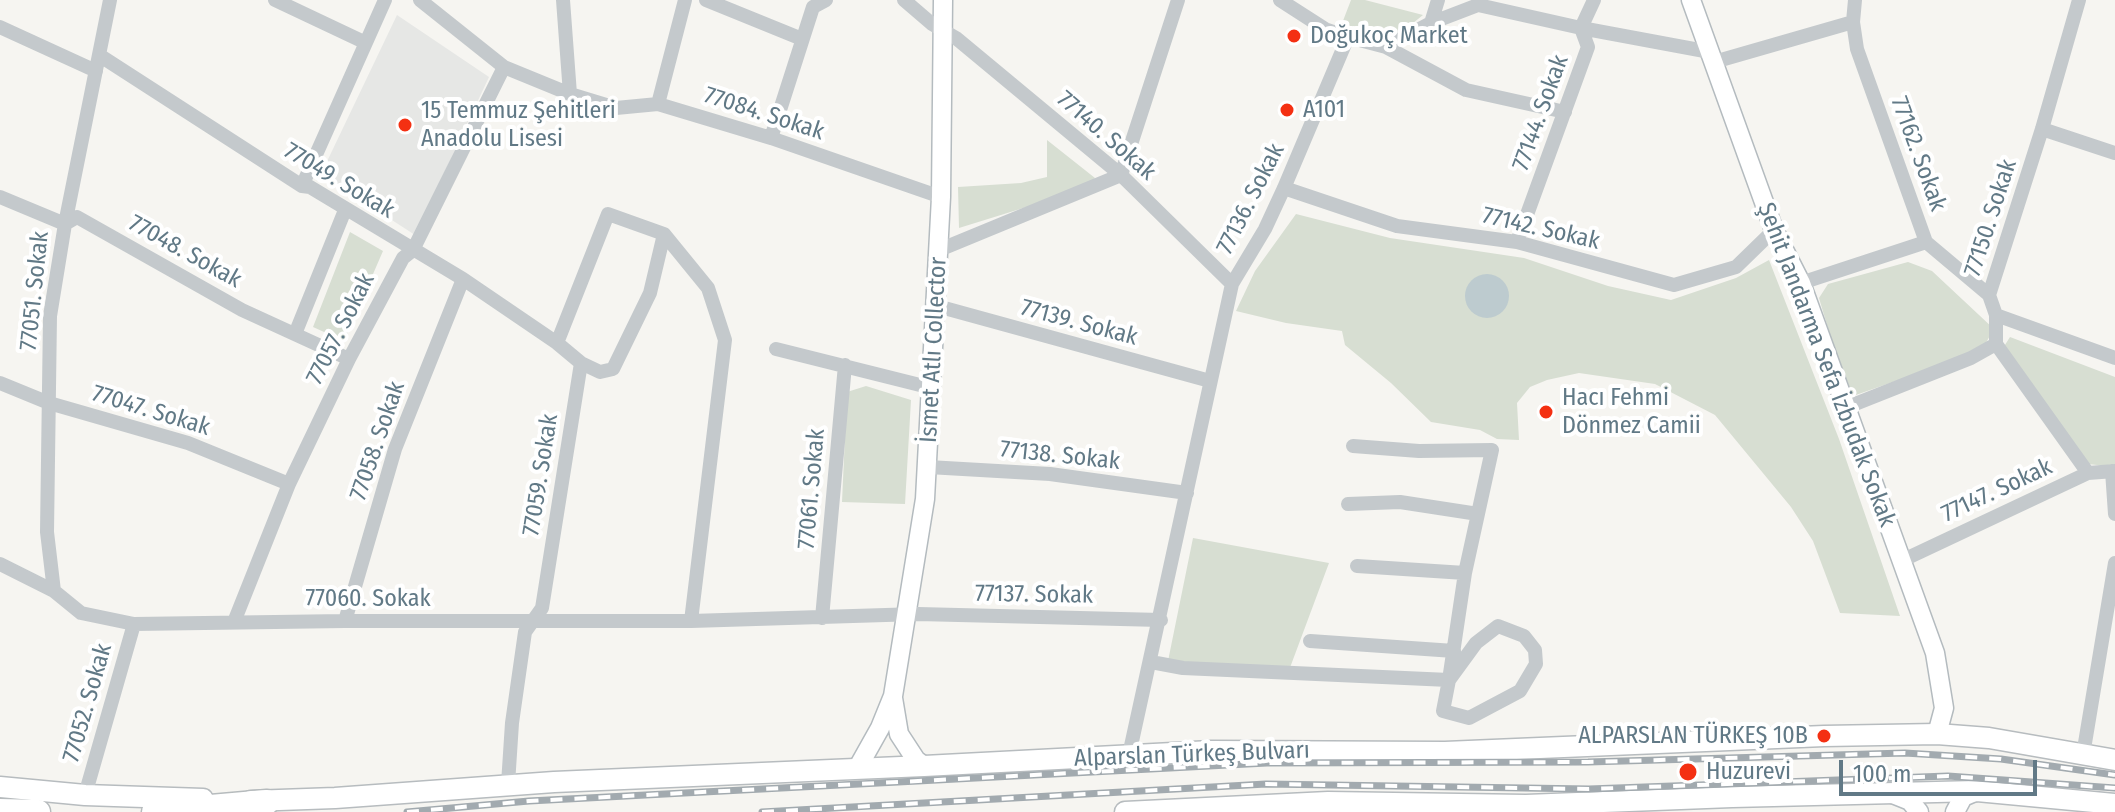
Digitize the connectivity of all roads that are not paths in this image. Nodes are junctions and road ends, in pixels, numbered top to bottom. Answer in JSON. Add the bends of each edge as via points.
{"nodes":[{"id":1,"x":110,"y":0,"type":"edge"},
{"id":2,"x":275,"y":0,"type":"edge"},
{"id":3,"x":385,"y":0,"type":"edge"},
{"id":4,"x":420,"y":0,"type":"edge"},
{"id":5,"x":563,"y":0,"type":"edge"},
{"id":6,"x":685,"y":0,"type":"edge"},
{"id":7,"x":706,"y":0,"type":"edge"},
{"id":8,"x":826,"y":0,"type":"edge"},
{"id":9,"x":904,"y":0,"type":"edge"},
{"id":10,"x":943,"y":0,"type":"edge"},
{"id":11,"x":1178,"y":0,"type":"edge"},
{"id":12,"x":1280,"y":0,"type":"edge"},
{"id":13,"x":1438,"y":0,"type":"edge"},
{"id":14,"x":1594,"y":0,"type":"edge"},
{"id":15,"x":1691,"y":0,"type":"edge"},
{"id":16,"x":1855,"y":0,"type":"edge"},
{"id":17,"x":2079,"y":0,"type":"edge"},
{"id":18,"x":1462,"y":6,"type":"edge"},
{"id":19,"x":1853,"y":22,"type":"junction"},
{"id":20,"x":1431,"y":23,"type":"junction"},
{"id":21,"x":0,"y":27,"type":"edge"},
{"id":22,"x":1581,"y":28,"type":"junction"},
{"id":23,"x":944,"y":31,"type":"junction"},
{"id":24,"x":1348,"y":37,"type":"junction"},
{"id":25,"x":802,"y":39,"type":"junction"},
{"id":26,"x":364,"y":42,"type":"junction"},
{"id":27,"x":1386,"y":47,"type":"junction"},
{"id":28,"x":99,"y":55,"type":"junction"},
{"id":29,"x":1712,"y":57,"type":"junction"},
{"id":30,"x":504,"y":67,"type":"junction"},
{"id":31,"x":96,"y":71,"type":"junction"},
{"id":32,"x":570,"y":94,"type":"junction"},
{"id":33,"x":658,"y":104,"type":"junction"},
{"id":34,"x":1565,"y":112,"type":"junction"},
{"id":35,"x":2042,"y":129,"type":"junction"},
{"id":36,"x":771,"y":138,"type":"junction"},
{"id":37,"x":2115,"y":153,"type":"edge"},
{"id":38,"x":1121,"y":175,"type":"junction"},
{"id":39,"x":302,"y":186,"type":"junction"},
{"id":40,"x":1284,"y":188,"type":"junction"},
{"id":41,"x":0,"y":197,"type":"edge"},
{"id":42,"x":941,"y":197,"type":"junction"},
{"id":43,"x":345,"y":210,"type":"junction"},
{"id":44,"x":65,"y":224,"type":"junction"},
{"id":45,"x":1774,"y":230,"type":"junction"},
{"id":46,"x":664,"y":234,"type":"junction"},
{"id":47,"x":1517,"y":242,"type":"junction"},
{"id":48,"x":1926,"y":242,"type":"junction"},
{"id":49,"x":413,"y":250,"type":"junction"},
{"id":50,"x":939,"y":250,"type":"junction"},
{"id":51,"x":463,"y":279,"type":"junction"},
{"id":52,"x":1801,"y":283,"type":"junction"},
{"id":53,"x":1232,"y":284,"type":"junction"},
{"id":54,"x":1989,"y":295,"type":"junction"},
{"id":55,"x":937,"y":306,"type":"junction"},
{"id":56,"x":1996,"y":315,"type":"junction"},
{"id":57,"x":295,"y":334,"type":"junction"},
{"id":58,"x":557,"y":343,"type":"junction"},
{"id":59,"x":1996,"y":344,"type":"junction"},
{"id":60,"x":776,"y":349,"type":"dead end"},
{"id":61,"x":2115,"y":358,"type":"edge"},
{"id":62,"x":349,"y":359,"type":"junction"},
{"id":63,"x":581,"y":363,"type":"junction"},
{"id":64,"x":845,"y":365,"type":"junction"},
{"id":65,"x":1210,"y":381,"type":"junction"},
{"id":66,"x":0,"y":383,"type":"edge"},
{"id":67,"x":932,"y":388,"type":"junction"},
{"id":68,"x":49,"y":403,"type":"junction"},
{"id":69,"x":1845,"y":408,"type":"junction"},
{"id":70,"x":1353,"y":446,"type":"dead end"},
{"id":71,"x":928,"y":467,"type":"junction"},
{"id":72,"x":2113,"y":471,"type":"edge"},
{"id":73,"x":2088,"y":473,"type":"junction"},
{"id":74,"x":289,"y":484,"type":"junction"},
{"id":75,"x":1187,"y":493,"type":"junction"},
{"id":76,"x":1348,"y":504,"type":"dead end"},
{"id":77,"x":1478,"y":514,"type":"junction"},
{"id":78,"x":2115,"y":514,"type":"edge"},
{"id":79,"x":1901,"y":561,"type":"junction"},
{"id":80,"x":2115,"y":563,"type":"edge"},
{"id":81,"x":0,"y":564,"type":"edge"},
{"id":82,"x":1357,"y":566,"type":"dead end"},
{"id":83,"x":1465,"y":573,"type":"junction"},
{"id":84,"x":54,"y":591,"type":"junction"},
{"id":85,"x":907,"y":614,"type":"junction"},
{"id":86,"x":822,"y":618,"type":"junction"},
{"id":87,"x":533,"y":620,"type":"junction"},
{"id":88,"x":1161,"y":620,"type":"junction"},
{"id":89,"x":345,"y":621,"type":"junction"},
{"id":90,"x":691,"y":621,"type":"junction"},
{"id":91,"x":234,"y":622,"type":"junction"},
{"id":92,"x":134,"y":624,"type":"junction"},
{"id":93,"x":1310,"y":641,"type":"dead end"},
{"id":94,"x":1454,"y":651,"type":"junction"},
{"id":95,"x":1151,"y":662,"type":"junction"},
{"id":96,"x":1449,"y":680,"type":"junction"},
{"id":97,"x":893,"y":696,"type":"junction"},
{"id":98,"x":1937,"y":734,"type":"junction"},
{"id":99,"x":1129,"y":755,"type":"junction"},
{"id":100,"x":2083,"y":755,"type":"junction"},
{"id":101,"x":2115,"y":760,"type":"edge"},
{"id":102,"x":924,"y":766,"type":"junction"},
{"id":103,"x":857,"y":769,"type":"junction"},
{"id":104,"x":0,"y":774,"type":"edge"},
{"id":105,"x":508,"y":784,"type":"junction"},
{"id":106,"x":0,"y":787,"type":"edge"},
{"id":107,"x":1977,"y":791,"type":"junction"},
{"id":108,"x":1887,"y":793,"type":"junction"},
{"id":109,"x":85,"y":795,"type":"junction"},
{"id":110,"x":33,"y":801,"type":"edge"},
{"id":111,"x":267,"y":802,"type":"junction"},
{"id":112,"x":2049,"y":804,"type":"edge"},
{"id":113,"x":2115,"y":804,"type":"edge"},
{"id":114,"x":1659,"y":806,"type":"edge"},
{"id":115,"x":1328,"y":807,"type":"edge"},
{"id":116,"x":1205,"y":810,"type":"edge"},
{"id":117,"x":0,"y":811,"type":"edge"},
{"id":118,"x":154,"y":812,"type":"edge"},
{"id":119,"x":1125,"y":812,"type":"edge"},
{"id":120,"x":1919,"y":812,"type":"edge"},
{"id":121,"x":1955,"y":812,"type":"edge"}],
"edges":[{"from":1,"to":28,"type":"street","name":"77051. Sokak"},
{"from":2,"to":26,"type":"street"},
{"from":3,"to":26,"type":"street"},
{"from":4,"to":30,"type":"street","name":"77084. Sokak"},
{"from":5,"to":32,"type":"street"},
{"from":6,"to":33,"type":"street"},
{"from":7,"to":25,"type":"street"},
{"from":8,"to":25,"type":"street","via":[[813,7]]},
{"from":9,"to":23,"type":"street","name":"77140. Sokak"},
{"from":10,"to":23,"type":"main road","name":"İsmet Atlı Collector"},
{"from":11,"to":38,"type":"street"},
{"from":12,"to":24,"type":"street"},
{"from":13,"to":20,"type":"street"},
{"from":14,"to":22,"type":"street","name":"77144. Sokak"},
{"from":15,"to":29,"type":"main road","name":"Şehit Jandarma Sefa İzbudak Sokak"},
{"from":16,"to":19,"type":"street","name":"77162. Sokak"},
{"from":17,"to":35,"type":"street","name":"77150. Sokak"},
{"from":18,"to":20,"type":"street"},
{"from":18,"to":22,"type":"street"},
{"from":19,"to":29,"type":"street"},
{"from":19,"to":48,"type":"street","name":"77162. Sokak","via":[[1857,49]]},
{"from":20,"to":27,"type":"street"},
{"from":21,"to":31,"type":"street"},
{"from":22,"to":29,"type":"street"},
{"from":22,"to":34,"type":"street","name":"77144. Sokak","via":[[1588,47]]},
{"from":23,"to":38,"type":"street","name":"77140. Sokak"},
{"from":23,"to":42,"type":"main road","name":"İsmet Atlı Collector"},
{"from":24,"to":27,"type":"street"},
{"from":24,"to":40,"type":"street","name":"77136. Sokak"},
{"from":25,"to":36,"type":"street"},
{"from":26,"to":39,"type":"street"},
{"from":27,"to":34,"type":"street","via":[[1466,90]]},
{"from":28,"to":31,"type":"street","name":"77051. Sokak"},
{"from":28,"to":39,"type":"street","name":"77049. Sokak"},
{"from":29,"to":45,"type":"main road","name":"Şehit Jandarma Sefa İzbudak Sokak"},
{"from":30,"to":32,"type":"street","name":"77084. Sokak"},
{"from":30,"to":49,"type":"street","name":"77057. Sokak"},
{"from":31,"to":44,"type":"street","name":"77051. Sokak"},
{"from":32,"to":33,"type":"street","name":"77084. Sokak","via":[[616,108]]},
{"from":33,"to":36,"type":"street","name":"77084. Sokak"},
{"from":34,"to":47,"type":"street","name":"77144. Sokak"},
{"from":35,"to":37,"type":"street"},
{"from":35,"to":54,"type":"street","name":"77150. Sokak"},
{"from":36,"to":42,"type":"street","name":"77084. Sokak"},
{"from":38,"to":50,"type":"street"},
{"from":38,"to":53,"type":"street","name":"77140. Sokak"},
{"from":39,"to":43,"type":"street","name":"77049. Sokak"},
{"from":40,"to":47,"type":"street","name":"77142. Sokak","via":[[1397,226]]},
{"from":40,"to":53,"type":"street","name":"77136. Sokak"},
{"from":41,"to":44,"type":"street","name":"77048. Sokak"},
{"from":42,"to":50,"type":"main road","name":"İsmet Atlı Collector"},
{"from":43,"to":49,"type":"street","name":"77049. Sokak"},
{"from":43,"to":57,"type":"street"},
{"from":44,"to":57,"type":"street","name":"77048. Sokak","via":[[77,217]]},
{"from":44,"to":68,"type":"street","name":"77051. Sokak","via":[[50,316]]},
{"from":45,"to":47,"type":"street","name":"77142. Sokak","via":[[1736,267],[1674,285]]},
{"from":45,"to":52,"type":"main road","name":"Şehit Jandarma Sefa İzbudak Sokak"},
{"from":46,"to":58,"type":"street","via":[[608,214]]},
{"from":46,"to":63,"type":"street","via":[[650,293],[613,369],[600,372]]},
{"from":46,"to":90,"type":"street","via":[[708,288],[725,340]]},
{"from":48,"to":52,"type":"street"},
{"from":48,"to":54,"type":"street","name":"77162. Sokak"},
{"from":49,"to":51,"type":"street","name":"77049. Sokak"},
{"from":49,"to":62,"type":"street","name":"77057. Sokak","via":[[403,258]]},
{"from":50,"to":55,"type":"main road","name":"İsmet Atlı Collector"},
{"from":51,"to":58,"type":"street","name":"77049. Sokak"},
{"from":51,"to":89,"type":"street","name":"77058. Sokak","via":[[395,449]]},
{"from":52,"to":69,"type":"main road","name":"Şehit Jandarma Sefa İzbudak Sokak"},
{"from":53,"to":65,"type":"street","name":"77136. Sokak"},
{"from":54,"to":56,"type":"street","name":"77150. Sokak"},
{"from":55,"to":65,"type":"street","name":"77139. Sokak"},
{"from":55,"to":67,"type":"main road","name":"İsmet Atlı Collector"},
{"from":56,"to":59,"type":"street","name":"77150. Sokak"},
{"from":56,"to":61,"type":"street"},
{"from":57,"to":62,"type":"street","name":"77048. Sokak"},
{"from":58,"to":63,"type":"street"},
{"from":59,"to":69,"type":"street"},
{"from":59,"to":73,"type":"street"},
{"from":60,"to":64,"type":"street"},
{"from":62,"to":74,"type":"street","name":"77057. Sokak"},
{"from":63,"to":87,"type":"street","name":"77059. Sokak","via":[[542,608]]},
{"from":64,"to":67,"type":"street"},
{"from":64,"to":86,"type":"street","name":"77061. Sokak"},
{"from":65,"to":75,"type":"street","name":"77136. Sokak"},
{"from":66,"to":68,"type":"street","name":"77047. Sokak"},
{"from":67,"to":71,"type":"main road","name":"İsmet Atlı Collector"},
{"from":68,"to":74,"type":"street","name":"77047. Sokak","via":[[188,443]]},
{"from":68,"to":84,"type":"street","name":"77051. Sokak","via":[[47,532]]},
{"from":69,"to":79,"type":"main road","name":"Şehit Jandarma Sefa İzbudak Sokak"},
{"from":70,"to":77,"type":"street","via":[[1492,450]]},
{"from":71,"to":75,"type":"street","name":"77138. Sokak","via":[[1050,474]]},
{"from":71,"to":85,"type":"main road","name":"İsmet Atlı Collector"},
{"from":72,"to":73,"type":"street","name":"77147. Sokak"},
{"from":72,"to":78,"type":"street"},
{"from":73,"to":79,"type":"street","name":"77147. Sokak"},
{"from":74,"to":91,"type":"street","name":"77057. Sokak"},
{"from":75,"to":88,"type":"street","name":"77136. Sokak"},
{"from":76,"to":77,"type":"street","via":[[1400,502]]},
{"from":77,"to":83,"type":"street"},
{"from":79,"to":98,"type":"main road","name":"Şehit Jandarma Sefa İzbudak Sokak","via":[[1935,653],[1944,708]]},
{"from":80,"to":100,"type":"street"},
{"from":81,"to":84,"type":"street","name":"77060. Sokak"},
{"from":82,"to":83,"type":"street"},
{"from":83,"to":94,"type":"street"},
{"from":84,"to":92,"type":"street","name":"77060. Sokak","via":[[81,613]]},
{"from":85,"to":86,"type":"street","name":"77137. Sokak"},
{"from":85,"to":88,"type":"street","name":"77137. Sokak"},
{"from":85,"to":97,"type":"main road","name":"İsmet Atlı Collector"},
{"from":86,"to":90,"type":"street","name":"77060. Sokak"},
{"from":87,"to":89,"type":"street","name":"77060. Sokak"},
{"from":87,"to":90,"type":"street","name":"77060. Sokak"},
{"from":87,"to":105,"type":"street","name":"77059. Sokak","via":[[525,632]]},
{"from":88,"to":95,"type":"street","name":"77136. Sokak"},
{"from":89,"to":91,"type":"street","name":"77060. Sokak"},
{"from":91,"to":92,"type":"street","name":"77060. Sokak"},
{"from":92,"to":109,"type":"street","name":"77052. Sokak"},
{"from":93,"to":94,"type":"street"},
{"from":94,"to":96,"type":"street"},
{"from":95,"to":96,"type":"street","via":[[1183,668]]},
{"from":95,"to":99,"type":"street","name":"77136. Sokak"},
{"from":96,"to":96,"type":"street","via":[[1476,643],[1498,626],[1524,636],[1535,650],[1536,664],[1520,691],[1469,718],[1443,711]]},
{"from":97,"to":102,"type":"main road","via":[[899,734]]},
{"from":97,"to":103,"type":"main road"},
{"from":98,"to":99,"type":"main road","name":"Alparslan Türkeş Bulvarı","via":[[1445,752]]},
{"from":98,"to":100,"type":"main road","name":"Alparslan Türkeş Bulvarı"},
{"from":99,"to":102,"type":"main road","name":"Alparslan Türkeş Bulvarı"},
{"from":100,"to":101,"type":"main road","name":"Alparslan Türkeş Bulvarı"},
{"from":102,"to":103,"type":"main road","name":"Alparslan Türkeş Bulvarı"},
{"from":103,"to":105,"type":"main road","name":"Alparslan Türkeş Bulvarı"},
{"from":104,"to":110,"type":"main road"},
{"from":105,"to":111,"type":"main road","name":"Alparslan Türkeş Bulvarı"},
{"from":106,"to":110,"type":"main road","name":"Alparslan Türkeş Bulvarı"},
{"from":107,"to":108,"type":"main road"},
{"from":107,"to":112,"type":"main road"},
{"from":107,"to":121,"type":"main road","via":[[1963,797]]},
{"from":108,"to":114,"type":"main road"},
{"from":108,"to":120,"type":"main road","via":[[1904,797]]},
{"from":109,"to":110,"type":"main road","name":"Alparslan Türkeş Bulvarı"},
{"from":109,"to":111,"type":"main road","name":"Alparslan Türkeş Bulvarı"},
{"from":110,"to":117,"type":"highway","name":"Alparslan Türkeş Bulvarı"},
{"from":111,"to":118,"type":"highway","name":"Alparslan Türkeş Bulvarı"},
{"from":112,"to":113,"type":"main road"},
{"from":114,"to":115,"type":"main road"},
{"from":115,"to":116,"type":"main road"},
{"from":116,"to":119,"type":"main road"}]}
